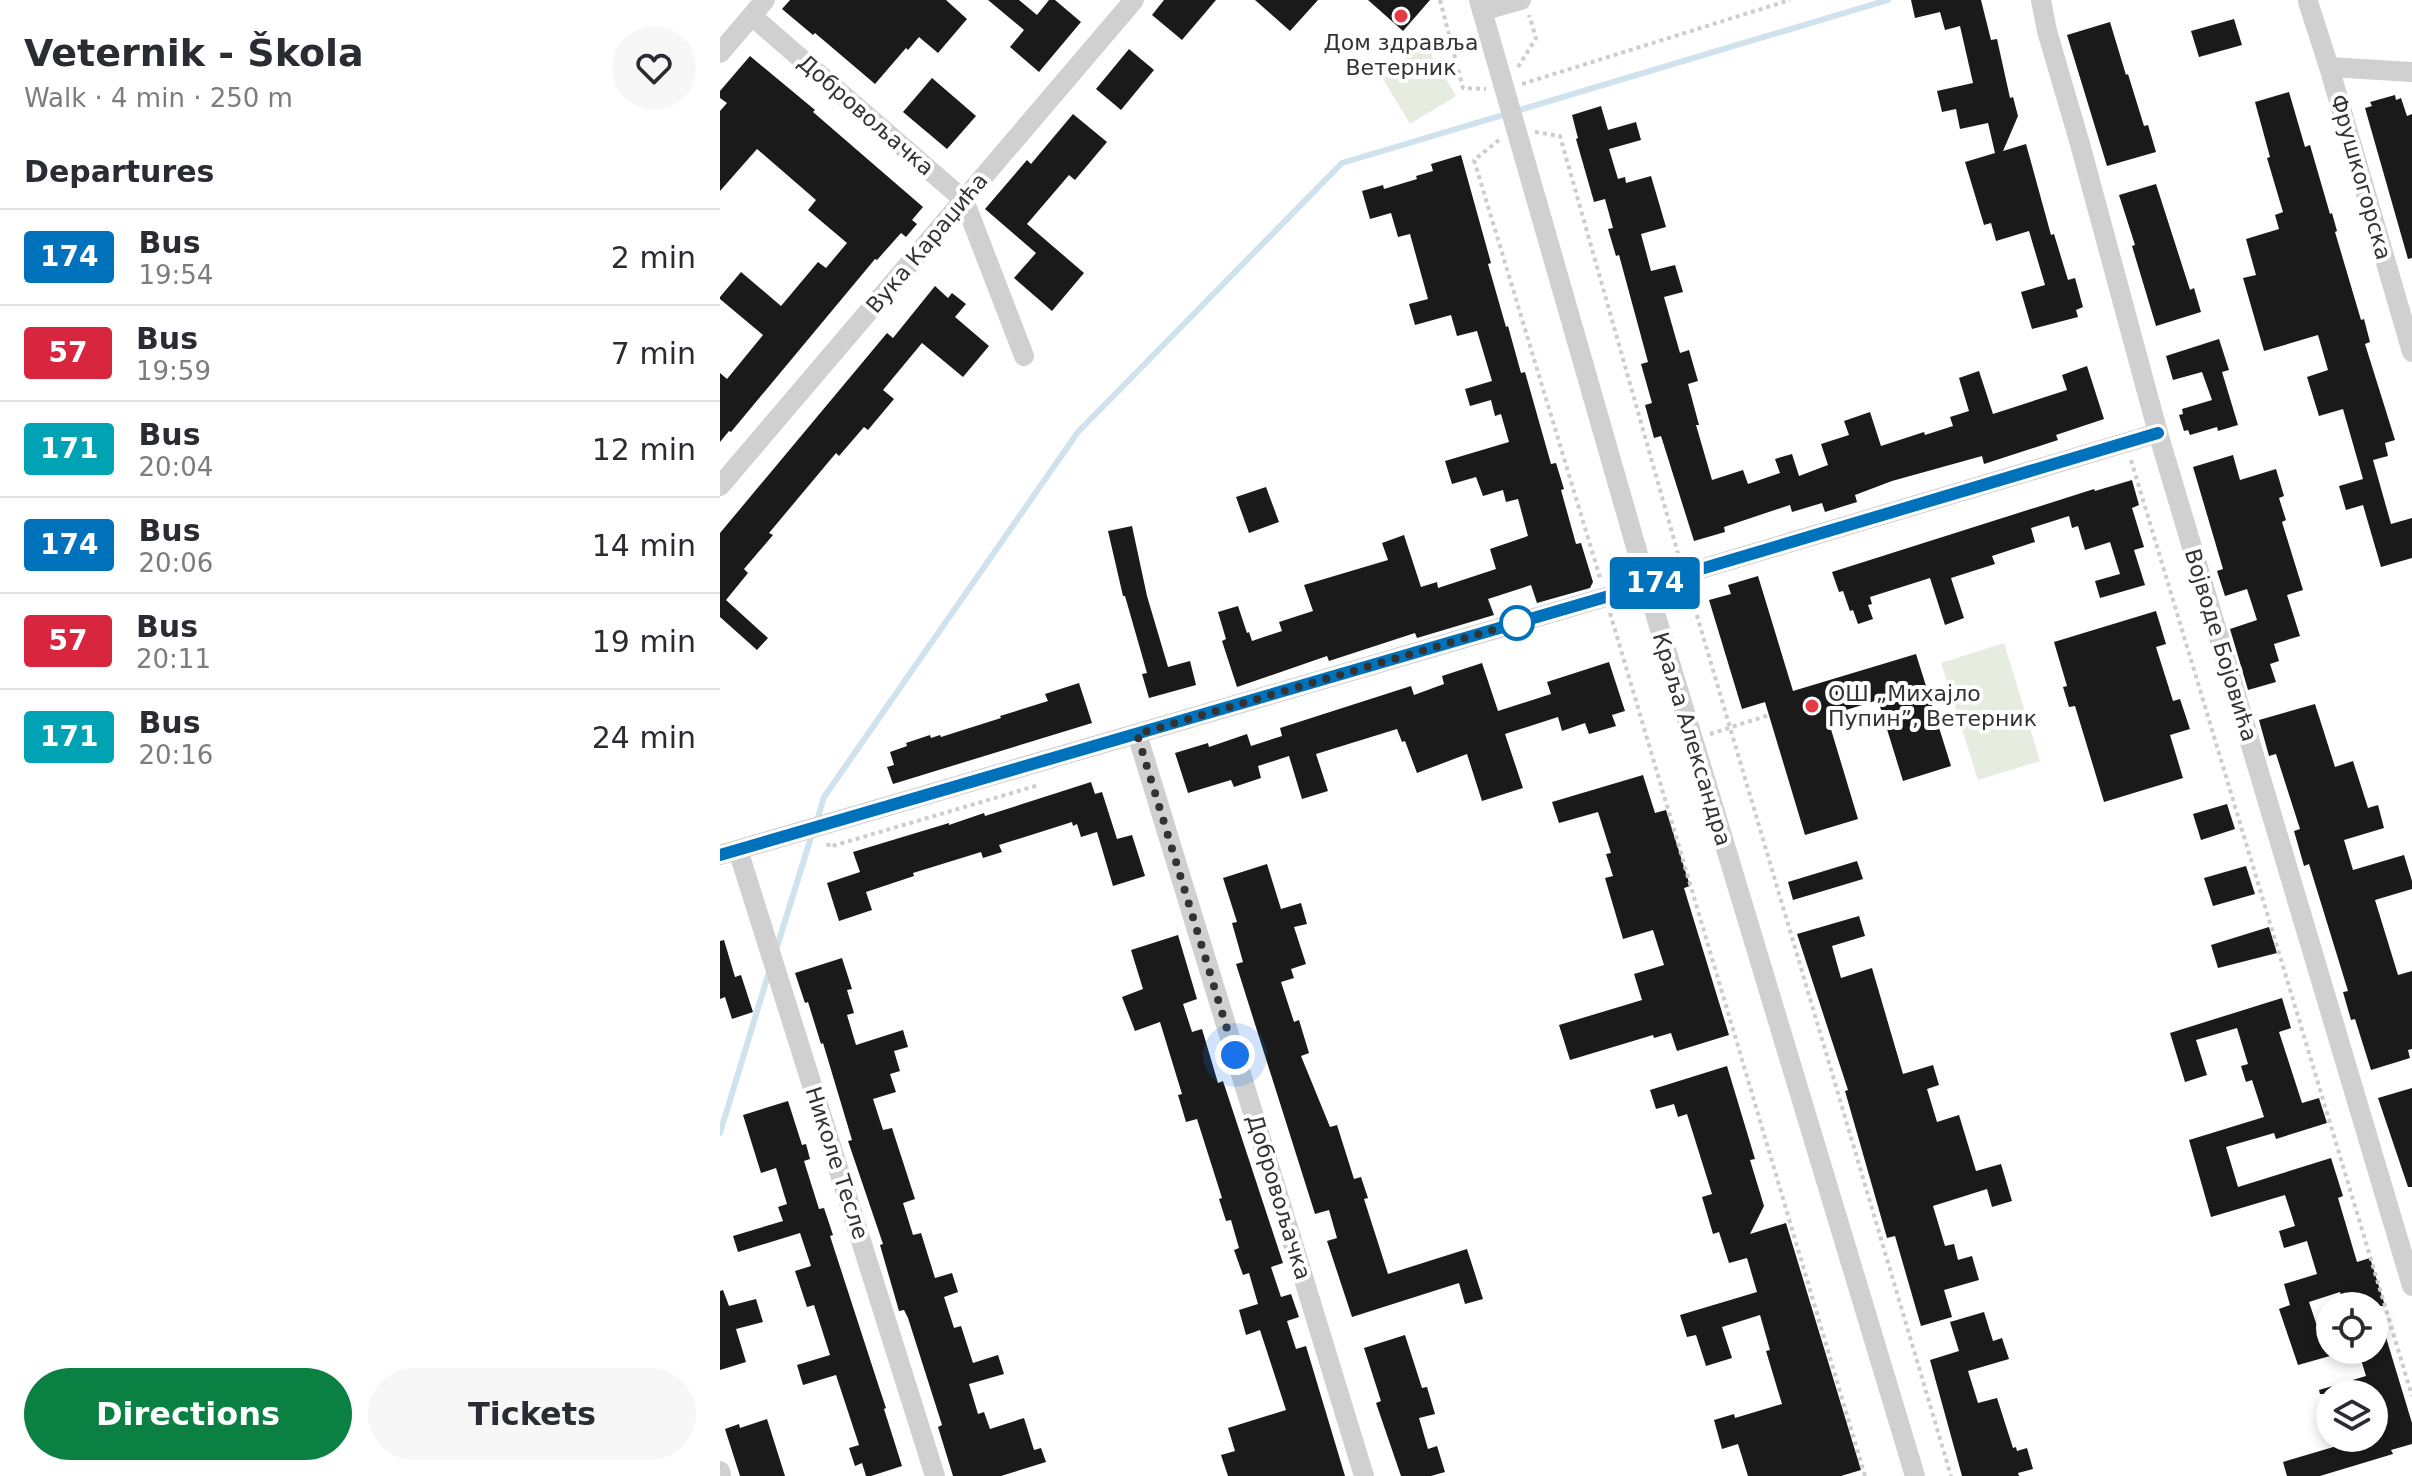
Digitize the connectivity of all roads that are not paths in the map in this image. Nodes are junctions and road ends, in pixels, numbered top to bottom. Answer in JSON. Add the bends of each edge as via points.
{"nodes":[{"id":1,"x":1134,"y":0,"type":"edge"},
{"id":2,"x":2041,"y":0,"type":"edge"},
{"id":3,"x":2308,"y":2,"type":"dead end"},
{"id":4,"x":1480,"y":6,"type":"edge"},
{"id":5,"x":1525,"y":6,"type":"edge"},
{"id":6,"x":758,"y":8,"type":"edge"},
{"id":7,"x":720,"y":53,"type":"edge"},
{"id":8,"x":2329,"y":67,"type":"junction"},
{"id":9,"x":2412,"y":72,"type":"edge"},
{"id":10,"x":964,"y":200,"type":"junction"},
{"id":11,"x":2412,"y":352,"type":"edge"},
{"id":12,"x":1024,"y":356,"type":"dead end"},
{"id":13,"x":2158,"y":433,"type":"junction"},
{"id":14,"x":720,"y":486,"type":"edge"},
{"id":15,"x":1647,"y":585,"type":"junction"},
{"id":16,"x":1137,"y":734,"type":"junction"},
{"id":17,"x":729,"y":853,"type":"edge"},
{"id":18,"x":2412,"y":1286,"type":"edge"},
{"id":19,"x":935,"y":1476,"type":"edge"},
{"id":20,"x":1364,"y":1476,"type":"edge"},
{"id":21,"x":1915,"y":1476,"type":"edge"}],
"edges":[{"from":1,"to":10,"type":"street","name":"Вука Караџића"},
{"from":2,"to":13,"type":"street","name":"Војводе Бојовића"},
{"from":3,"to":8,"type":"street","name":"Фрушкогорска"},
{"from":4,"to":5,"type":"street"},
{"from":4,"to":15,"type":"street","name":"Краља Александра"},
{"from":6,"to":7,"type":"street"},
{"from":6,"to":10,"type":"street","name":"Добровољачка"},
{"from":8,"to":9,"type":"street"},
{"from":8,"to":11,"type":"street","name":"Фрушкогорска"},
{"from":10,"to":12,"type":"street","name":"Добровољачка"},
{"from":10,"to":14,"type":"street","name":"Вука Караџића"},
{"from":13,"to":15,"type":"street"},
{"from":13,"to":18,"type":"street","name":"Војводе Бојовића"},
{"from":15,"to":16,"type":"street"},
{"from":15,"to":21,"type":"street","name":"Краља Александра"},
{"from":16,"to":17,"type":"street"},
{"from":16,"to":20,"type":"street","name":"Добровољачка"},
{"from":17,"to":19,"type":"street","name":"Николе Тесле","via":[[768,947]]}]}
